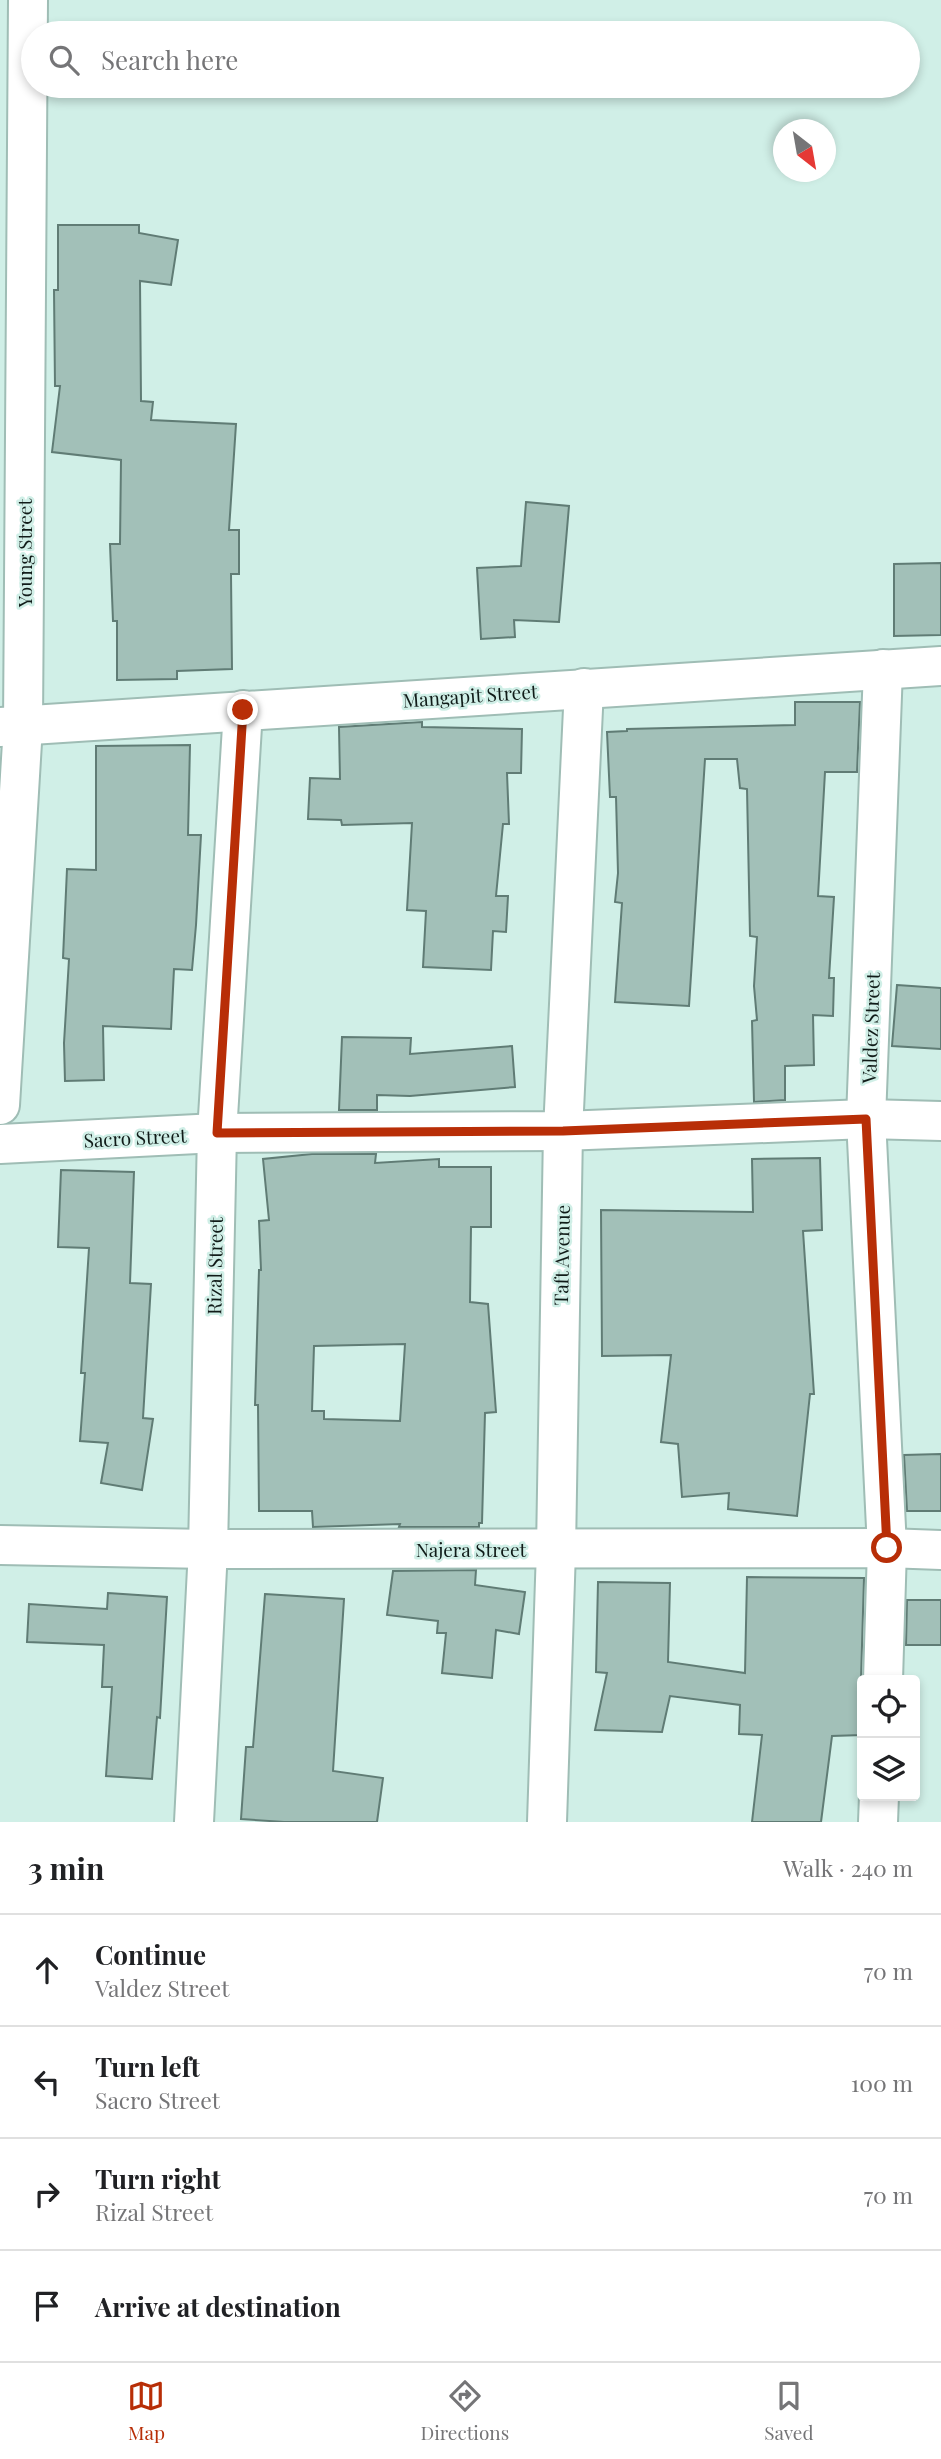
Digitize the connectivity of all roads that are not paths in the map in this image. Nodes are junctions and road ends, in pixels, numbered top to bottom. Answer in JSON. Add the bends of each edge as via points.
{"nodes":[{"id":1,"x":28,"y":0,"type":"edge"},
{"id":2,"x":28,"y":21,"type":"edge"},
{"id":3,"x":26,"y":98,"type":"edge"},
{"id":4,"x":941,"y":666,"type":"edge"},
{"id":5,"x":883,"y":669,"type":"junction"},
{"id":6,"x":584,"y":688,"type":"junction"},
{"id":7,"x":243,"y":710,"type":"junction"},
{"id":8,"x":11,"y":727,"type":"edge"},
{"id":9,"x":0,"y":1105,"type":"edge"},
{"id":10,"x":866,"y":1119,"type":"junction"},
{"id":11,"x":941,"y":1121,"type":"edge"},
{"id":12,"x":563,"y":1131,"type":"junction"},
{"id":13,"x":217,"y":1133,"type":"junction"},
{"id":14,"x":0,"y":1144,"type":"edge"},
{"id":15,"x":0,"y":1545,"type":"edge"},
{"id":16,"x":887,"y":1548,"type":"junction"},
{"id":17,"x":208,"y":1549,"type":"junction"},
{"id":18,"x":556,"y":1549,"type":"junction"},
{"id":19,"x":941,"y":1550,"type":"edge"},
{"id":20,"x":883,"y":1675,"type":"edge"},
{"id":21,"x":879,"y":1801,"type":"edge"},
{"id":22,"x":194,"y":1822,"type":"edge"},
{"id":23,"x":547,"y":1822,"type":"edge"},
{"id":24,"x":878,"y":1822,"type":"edge"}],
"edges":[{"from":1,"to":2,"type":"street","name":"Young Street"},
{"from":3,"to":8,"type":"street","name":"Young Street"},
{"from":4,"to":5,"type":"street","name":"Mangapit Street"},
{"from":5,"to":6,"type":"street","name":"Mangapit Street"},
{"from":5,"to":10,"type":"street","name":"Valdez Street"},
{"from":6,"to":7,"type":"street","name":"Mangapit Street"},
{"from":6,"to":12,"type":"street","name":"Taft Avenue"},
{"from":7,"to":8,"type":"street","name":"Mangapit Street"},
{"from":7,"to":13,"type":"street","name":"Rizal Street"},
{"from":8,"to":9,"type":"street","name":"Young Street"},
{"from":10,"to":11,"type":"street","name":"Sacro Street"},
{"from":10,"to":12,"type":"street","name":"Sacro Street"},
{"from":10,"to":16,"type":"street","name":"Valdez Street"},
{"from":12,"to":13,"type":"street","name":"Sacro Street"},
{"from":12,"to":18,"type":"street","name":"Taft Avenue"},
{"from":13,"to":14,"type":"street","name":"Sacro Street"},
{"from":13,"to":17,"type":"street","name":"Rizal Street"},
{"from":15,"to":17,"type":"street","name":"Najera Street"},
{"from":16,"to":18,"type":"street","name":"Najera Street"},
{"from":16,"to":19,"type":"street","name":"Najera Street"},
{"from":16,"to":20,"type":"street","name":"Valdez Street"},
{"from":17,"to":18,"type":"street","name":"Najera Street"},
{"from":17,"to":22,"type":"street","name":"Rizal Street"},
{"from":18,"to":23,"type":"street","name":"Taft Avenue"},
{"from":21,"to":24,"type":"street"}]}
